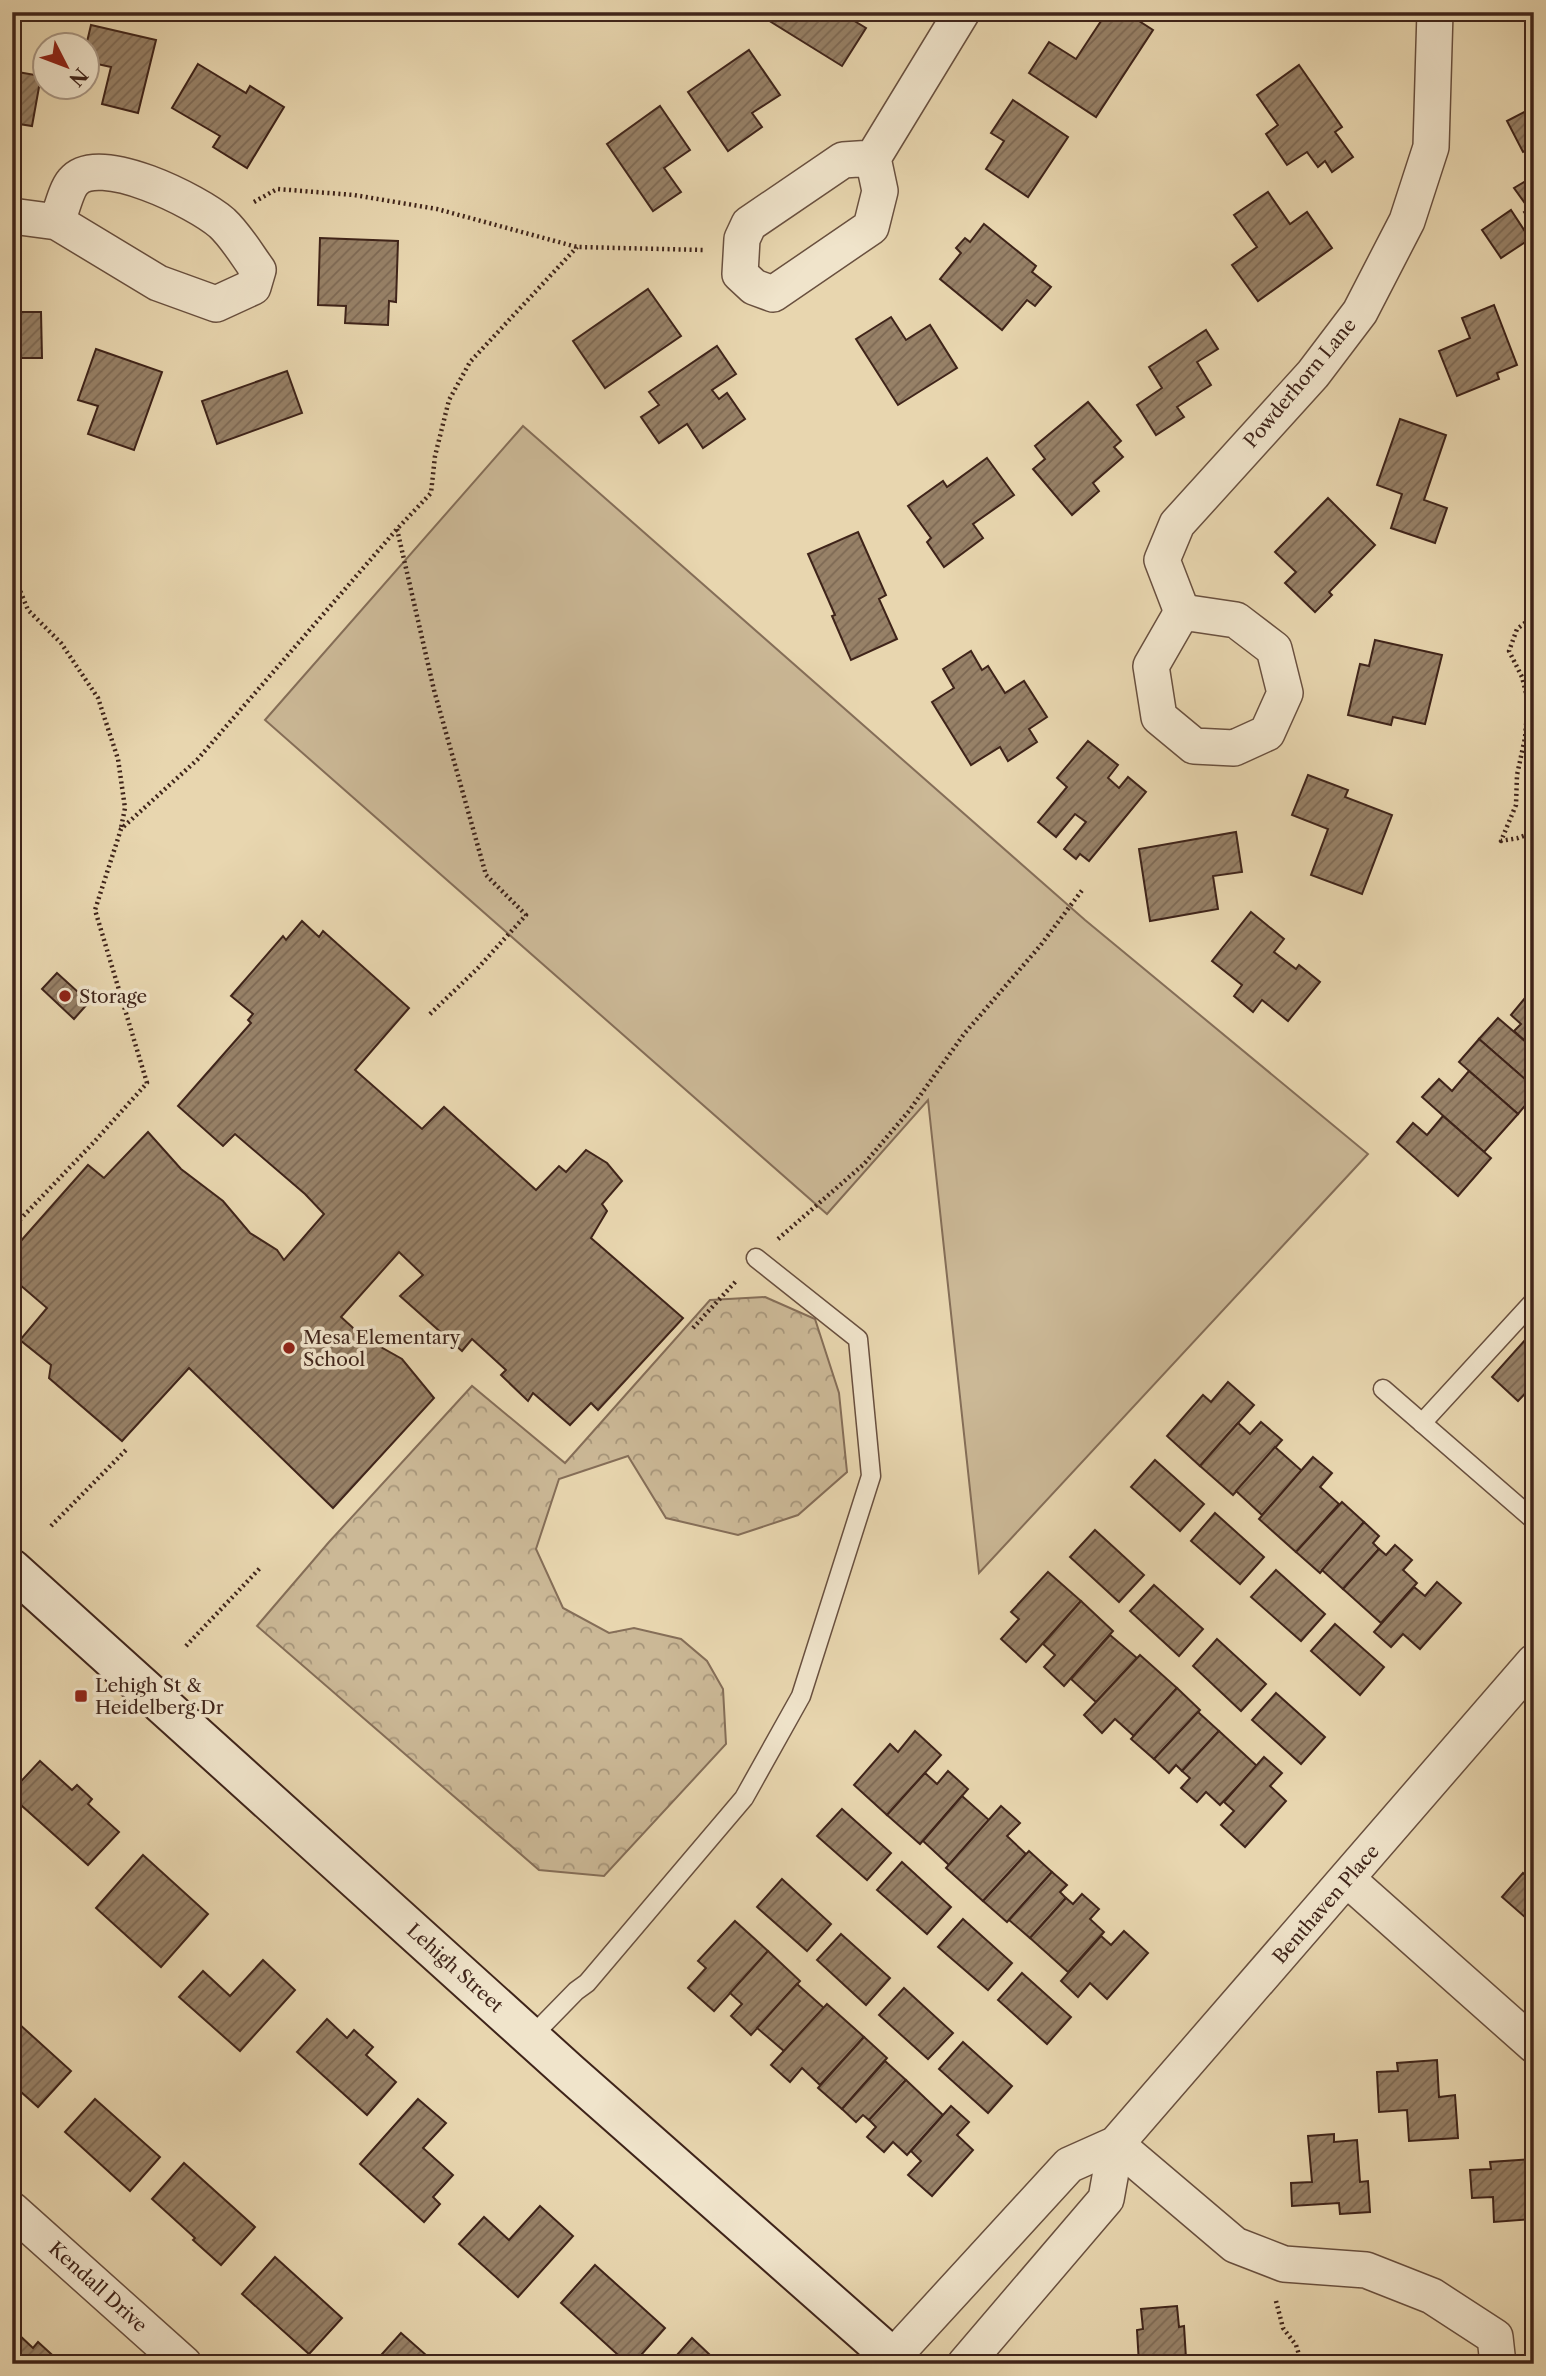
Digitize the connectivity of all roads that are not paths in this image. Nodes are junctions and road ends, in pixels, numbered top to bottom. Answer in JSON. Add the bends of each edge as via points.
{"nodes":[{"id":1,"x":962,"y":12,"type":"edge"},
{"id":2,"x":1435,"y":12,"type":"edge"},
{"id":3,"x":873,"y":158,"type":"junction"},
{"id":4,"x":12,"y":216,"type":"edge"},
{"id":5,"x":57,"y":222,"type":"junction"},
{"id":6,"x":1182,"y":612,"type":"dead end"},
{"id":7,"x":756,"y":1258,"type":"road end"},
{"id":8,"x":1534,"y":1301,"type":"edge"},
{"id":9,"x":1383,"y":1389,"type":"dead end"},
{"id":10,"x":1422,"y":1423,"type":"junction"},
{"id":11,"x":1534,"y":1520,"type":"edge"},
{"id":12,"x":12,"y":1569,"type":"edge"},
{"id":13,"x":1534,"y":1662,"type":"edge"},
{"id":14,"x":1347,"y":1879,"type":"junction"},
{"id":15,"x":531,"y":2037,"type":"junction"},
{"id":16,"x":1534,"y":2045,"type":"edge"},
{"id":17,"x":1116,"y":2144,"type":"junction"},
{"id":18,"x":12,"y":2210,"type":"edge"},
{"id":19,"x":896,"y":2361,"type":"edge"},
{"id":20,"x":184,"y":2364,"type":"edge"},
{"id":21,"x":965,"y":2364,"type":"edge"},
{"id":22,"x":1498,"y":2364,"type":"edge"}],
"edges":[{"from":1,"to":3,"type":"street"},
{"from":2,"to":6,"type":"street","name":"Powderhorn Lane","via":[[1431,147],[1407,221],[1360,312],[1313,374],[1177,524],[1162,560]]},
{"from":3,"to":3,"type":"street","via":[[880,191],[871,227],[772,294],[754,287],[740,274],[742,239],[749,224],[843,160]]},
{"from":4,"to":5,"type":"street"},
{"from":5,"to":5,"type":"street","via":[[158,283],[216,304],[253,287],[258,270],[220,221],[152,184],[111,171],[90,172],[73,181]]},
{"from":7,"to":15,"type":"lane","via":[[858,1339],[871,1476],[801,1696],[744,1798],[587,1983]]},
{"from":8,"to":10,"type":"lane"},
{"from":9,"to":10,"type":"lane"},
{"from":10,"to":11,"type":"lane"},
{"from":12,"to":15,"type":"street","name":"Lehigh Street"},
{"from":13,"to":14,"type":"street","name":"Benthaven Place"},
{"from":14,"to":16,"type":"street"},
{"from":14,"to":17,"type":"street","name":"Benthaven Place"},
{"from":15,"to":19,"type":"street","name":"Lehigh Street"},
{"from":17,"to":19,"type":"street","name":"Benthaven Place","via":[[1069,2165]]},
{"from":17,"to":21,"type":"street","via":[[1106,2199]]},
{"from":17,"to":22,"type":"street","via":[[1236,2245],[1284,2264],[1366,2270],[1432,2296],[1495,2337]]},
{"from":18,"to":20,"type":"street","name":"Kendall Drive"}]}
